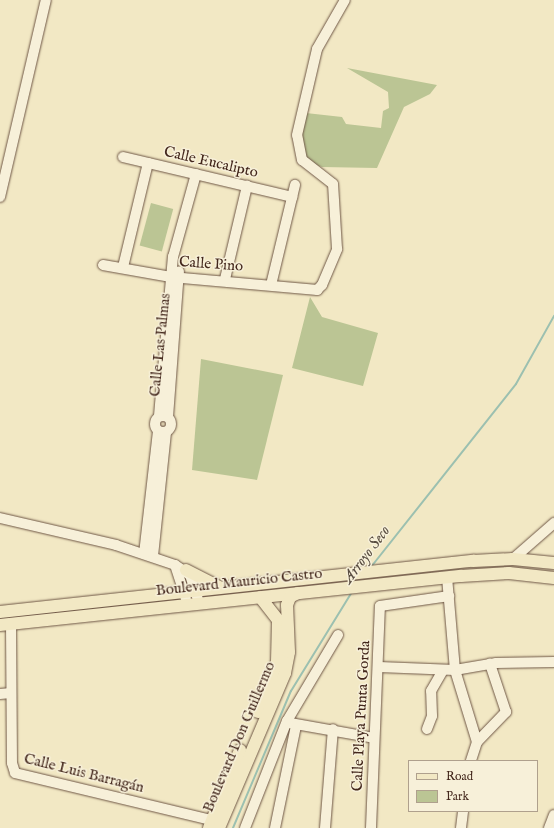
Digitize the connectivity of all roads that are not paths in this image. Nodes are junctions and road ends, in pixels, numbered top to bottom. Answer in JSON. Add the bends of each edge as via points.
{"nodes":[{"id":1,"x":46,"y":0,"type":"edge"},
{"id":2,"x":345,"y":0,"type":"edge"},
{"id":3,"x":123,"y":157,"type":"dead end"},
{"id":4,"x":148,"y":163,"type":"junction"},
{"id":5,"x":196,"y":174,"type":"junction"},
{"id":6,"x":295,"y":185,"type":"dead end"},
{"id":7,"x":247,"y":186,"type":"junction"},
{"id":8,"x":0,"y":196,"type":"edge"},
{"id":9,"x":292,"y":197,"type":"junction"},
{"id":10,"x":103,"y":265,"type":"dead end"},
{"id":11,"x":123,"y":267,"type":"junction"},
{"id":12,"x":176,"y":277,"type":"junction"},
{"id":13,"x":225,"y":280,"type":"junction"},
{"id":14,"x":271,"y":285,"type":"junction"},
{"id":15,"x":164,"y":417,"type":"junction"},
{"id":16,"x":162,"y":431,"type":"junction"},
{"id":17,"x":0,"y":518,"type":"edge"},
{"id":18,"x":554,"y":524,"type":"edge"},
{"id":19,"x":149,"y":555,"type":"junction"},
{"id":20,"x":514,"y":559,"type":"junction"},
{"id":21,"x":554,"y":564,"type":"edge"},
{"id":22,"x":175,"y":565,"type":"junction"},
{"id":23,"x":186,"y":570,"type":"junction"},
{"id":24,"x":448,"y":577,"type":"junction"},
{"id":25,"x":554,"y":578,"type":"edge"},
{"id":26,"x":222,"y":588,"type":"junction"},
{"id":27,"x":190,"y":590,"type":"junction"},
{"id":28,"x":300,"y":593,"type":"junction"},
{"id":29,"x":449,"y":596,"type":"junction"},
{"id":30,"x":260,"y":597,"type":"junction"},
{"id":31,"x":193,"y":603,"type":"junction"},
{"id":32,"x":0,"y":612,"type":"edge"},
{"id":33,"x":6,"y":624,"type":"edge"},
{"id":34,"x":338,"y":635,"type":"dead end"},
{"id":35,"x":554,"y":662,"type":"edge"},
{"id":36,"x":490,"y":664,"type":"junction"},
{"id":37,"x":379,"y":667,"type":"junction"},
{"id":38,"x":443,"y":670,"type":"junction"},
{"id":39,"x":455,"y":670,"type":"junction"},
{"id":40,"x":11,"y":693,"type":"junction"},
{"id":41,"x":0,"y":694,"type":"edge"},
{"id":42,"x":287,"y":721,"type":"junction"},
{"id":43,"x":296,"y":726,"type":"junction"},
{"id":44,"x":333,"y":729,"type":"junction"},
{"id":45,"x":427,"y":729,"type":"dead end"},
{"id":46,"x":374,"y":738,"type":"junction"},
{"id":47,"x":477,"y":742,"type":"junction"},
{"id":48,"x":471,"y":760,"type":"edge"},
{"id":49,"x":463,"y":812,"type":"edge"},
{"id":50,"x":554,"y":815,"type":"edge"},
{"id":51,"x":215,"y":824,"type":"edge"},
{"id":52,"x":245,"y":828,"type":"edge"},
{"id":53,"x":275,"y":828,"type":"edge"},
{"id":54,"x":325,"y":828,"type":"edge"},
{"id":55,"x":371,"y":828,"type":"edge"},
{"id":56,"x":462,"y":828,"type":"edge"},
{"id":57,"x":549,"y":828,"type":"edge"}],
"edges":[{"from":1,"to":8,"type":"street"},
{"from":2,"to":14,"type":"street","name":"Calle Pino","via":[[317,49],[297,135],[302,160],[329,180],[334,190],[337,249],[325,281],[317,290]]},
{"from":3,"to":4,"type":"street","name":"Calle Eucalipto"},
{"from":4,"to":5,"type":"street","name":"Calle Eucalipto"},
{"from":4,"to":11,"type":"street"},
{"from":5,"to":7,"type":"street","name":"Calle Eucalipto"},
{"from":5,"to":12,"type":"street","name":"Calle Las Palmas","via":[[173,257]]},
{"from":6,"to":9,"type":"street"},
{"from":7,"to":9,"type":"street","name":"Calle Eucalipto"},
{"from":7,"to":13,"type":"street"},
{"from":9,"to":14,"type":"street"},
{"from":10,"to":11,"type":"street","name":"Calle Pino"},
{"from":11,"to":12,"type":"street","name":"Calle Pino"},
{"from":12,"to":13,"type":"street","name":"Calle Pino"},
{"from":12,"to":15,"type":"street","name":"Calle Las Palmas"},
{"from":13,"to":14,"type":"street","name":"Calle Pino"},
{"from":15,"to":16,"type":"street","via":[[171,425]]},
{"from":15,"to":16,"type":"street","via":[[154,423]]},
{"from":16,"to":19,"type":"street"},
{"from":17,"to":19,"type":"street"},
{"from":18,"to":20,"type":"street"},
{"from":19,"to":22,"type":"street"},
{"from":20,"to":21,"type":"main road","name":"Boulevard Mauricio Castro"},
{"from":20,"to":26,"type":"main road","name":"Boulevard Mauricio Castro","via":[[356,572]]},
{"from":22,"to":23,"type":"street"},
{"from":22,"to":27,"type":"street"},
{"from":23,"to":26,"type":"main road"},
{"from":23,"to":27,"type":"street"},
{"from":24,"to":25,"type":"main road","name":"Boulevard Mauricio Castro","via":[[509,573]]},
{"from":24,"to":28,"type":"main road","name":"Boulevard Mauricio Castro"},
{"from":24,"to":29,"type":"street"},
{"from":26,"to":27,"type":"main road","name":"Boulevard Mauricio Castro"},
{"from":27,"to":31,"type":"street"},
{"from":27,"to":32,"type":"main road","name":"Boulevard Mauricio Castro"},
{"from":28,"to":30,"type":"main road","name":"Boulevard Mauricio Castro"},
{"from":28,"to":51,"type":"main road","name":"Boulevard Don Guillermo","via":[[290,598],[287,606],[289,652],[285,673]]},
{"from":29,"to":37,"type":"street","name":"Calle Playa Punta Gorda","via":[[380,606]]},
{"from":29,"to":39,"type":"street"},
{"from":30,"to":31,"type":"main road","name":"Boulevard Mauricio Castro"},
{"from":30,"to":51,"type":"main road","name":"Boulevard Don Guillermo","via":[[278,620],[276,667]]},
{"from":31,"to":33,"type":"main road","name":"Boulevard Mauricio Castro"},
{"from":33,"to":40,"type":"street","name":"Calle Luis Barragán"},
{"from":34,"to":42,"type":"street"},
{"from":35,"to":36,"type":"street"},
{"from":36,"to":39,"type":"street"},
{"from":36,"to":47,"type":"street","via":[[506,712]]},
{"from":37,"to":38,"type":"street"},
{"from":37,"to":46,"type":"street","name":"Calle Playa Punta Gorda"},
{"from":38,"to":39,"type":"street"},
{"from":38,"to":45,"type":"street","via":[[431,691],[432,716]]},
{"from":39,"to":47,"type":"street"},
{"from":40,"to":41,"type":"street"},
{"from":40,"to":51,"type":"street","name":"Calle Luis Barragán","via":[[12,763],[16,773]]},
{"from":42,"to":43,"type":"street"},
{"from":42,"to":52,"type":"street"},
{"from":43,"to":44,"type":"street"},
{"from":43,"to":53,"type":"street"},
{"from":44,"to":46,"type":"street"},
{"from":44,"to":54,"type":"street"},
{"from":46,"to":55,"type":"street","name":"Calle Playa Punta Gorda"},
{"from":47,"to":48,"type":"street"},
{"from":49,"to":56,"type":"street"},
{"from":50,"to":57,"type":"street"}]}
